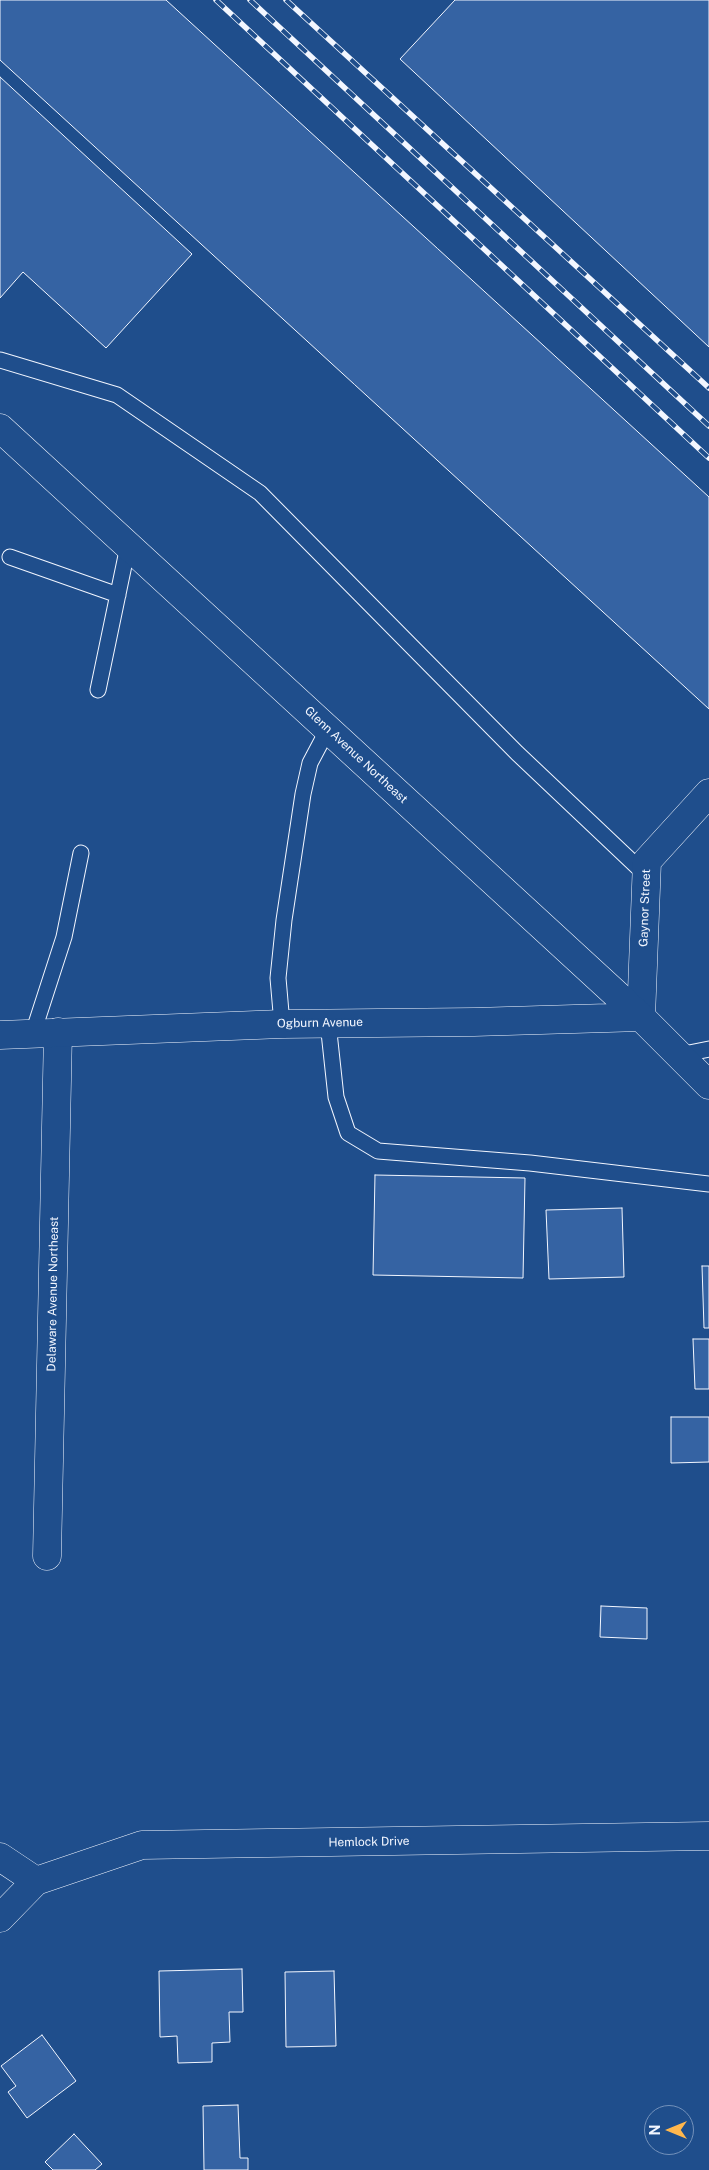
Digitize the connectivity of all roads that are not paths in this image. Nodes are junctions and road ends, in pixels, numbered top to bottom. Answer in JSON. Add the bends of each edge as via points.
{"nodes":[{"id":1,"x":0,"y":360,"type":"edge"},
{"id":2,"x":0,"y":428,"type":"edge"},
{"id":3,"x":128,"y":546,"type":"junction"},
{"id":4,"x":10,"y":557,"type":"dead end"},
{"id":5,"x":118,"y":596,"type":"junction"},
{"id":6,"x":98,"y":690,"type":"dead end"},
{"id":7,"x":328,"y":729,"type":"junction"},
{"id":8,"x":709,"y":793,"type":"edge"},
{"id":9,"x":81,"y":853,"type":"dead end"},
{"id":10,"x":647,"y":876,"type":"junction"},
{"id":11,"x":641,"y":1017,"type":"junction"},
{"id":12,"x":328,"y":1023,"type":"junction"},
{"id":13,"x":282,"y":1024,"type":"junction"},
{"id":14,"x":45,"y":1033,"type":"junction"},
{"id":15,"x":0,"y":1035,"type":"edge"},
{"id":16,"x":709,"y":1049,"type":"edge"},
{"id":17,"x":679,"y":1055,"type":"junction"},
{"id":18,"x":709,"y":1085,"type":"edge"},
{"id":19,"x":709,"y":1184,"type":"edge"},
{"id":20,"x":47,"y":1556,"type":"dead end"},
{"id":21,"x":709,"y":1836,"type":"edge"},
{"id":22,"x":0,"y":1857,"type":"edge"},
{"id":23,"x":36,"y":1881,"type":"junction"},
{"id":24,"x":0,"y":1918,"type":"edge"}],
"edges":[{"from":1,"to":10,"type":"lane","via":[[117,395],[260,493],[517,753]]},
{"from":2,"to":3,"type":"street","name":"Glenn Avenue Northeast"},
{"from":3,"to":5,"type":"lane"},
{"from":3,"to":7,"type":"street","name":"Glenn Avenue Northeast"},
{"from":4,"to":5,"type":"lane"},
{"from":5,"to":6,"type":"lane"},
{"from":7,"to":11,"type":"street","name":"Glenn Avenue Northeast"},
{"from":7,"to":13,"type":"lane","via":[[310,763],[303,794],[278,978]]},
{"from":8,"to":10,"type":"street","name":"Gaynor Street","via":[[647,861]]},
{"from":9,"to":14,"type":"lane"},
{"from":10,"to":11,"type":"street","name":"Gaynor Street"},
{"from":11,"to":12,"type":"street","name":"Ogburn Avenue"},
{"from":11,"to":17,"type":"street","name":"Glenn Avenue Northeast"},
{"from":12,"to":13,"type":"street","name":"Ogburn Avenue"},
{"from":12,"to":19,"type":"lane","via":[[336,1097],[348,1133],[378,1152],[530,1163]]},
{"from":13,"to":14,"type":"street","name":"Ogburn Avenue"},
{"from":14,"to":15,"type":"street","name":"Ogburn Avenue"},
{"from":14,"to":20,"type":"street","name":"Delaware Avenue Northeast"},
{"from":16,"to":17,"type":"lane"},
{"from":17,"to":18,"type":"street","name":"Glenn Avenue Northeast"},
{"from":21,"to":23,"type":"street","name":"Hemlock Drive","via":[[142,1845]]},
{"from":22,"to":23,"type":"street"},
{"from":23,"to":24,"type":"street","name":"Hemlock Drive"}]}
